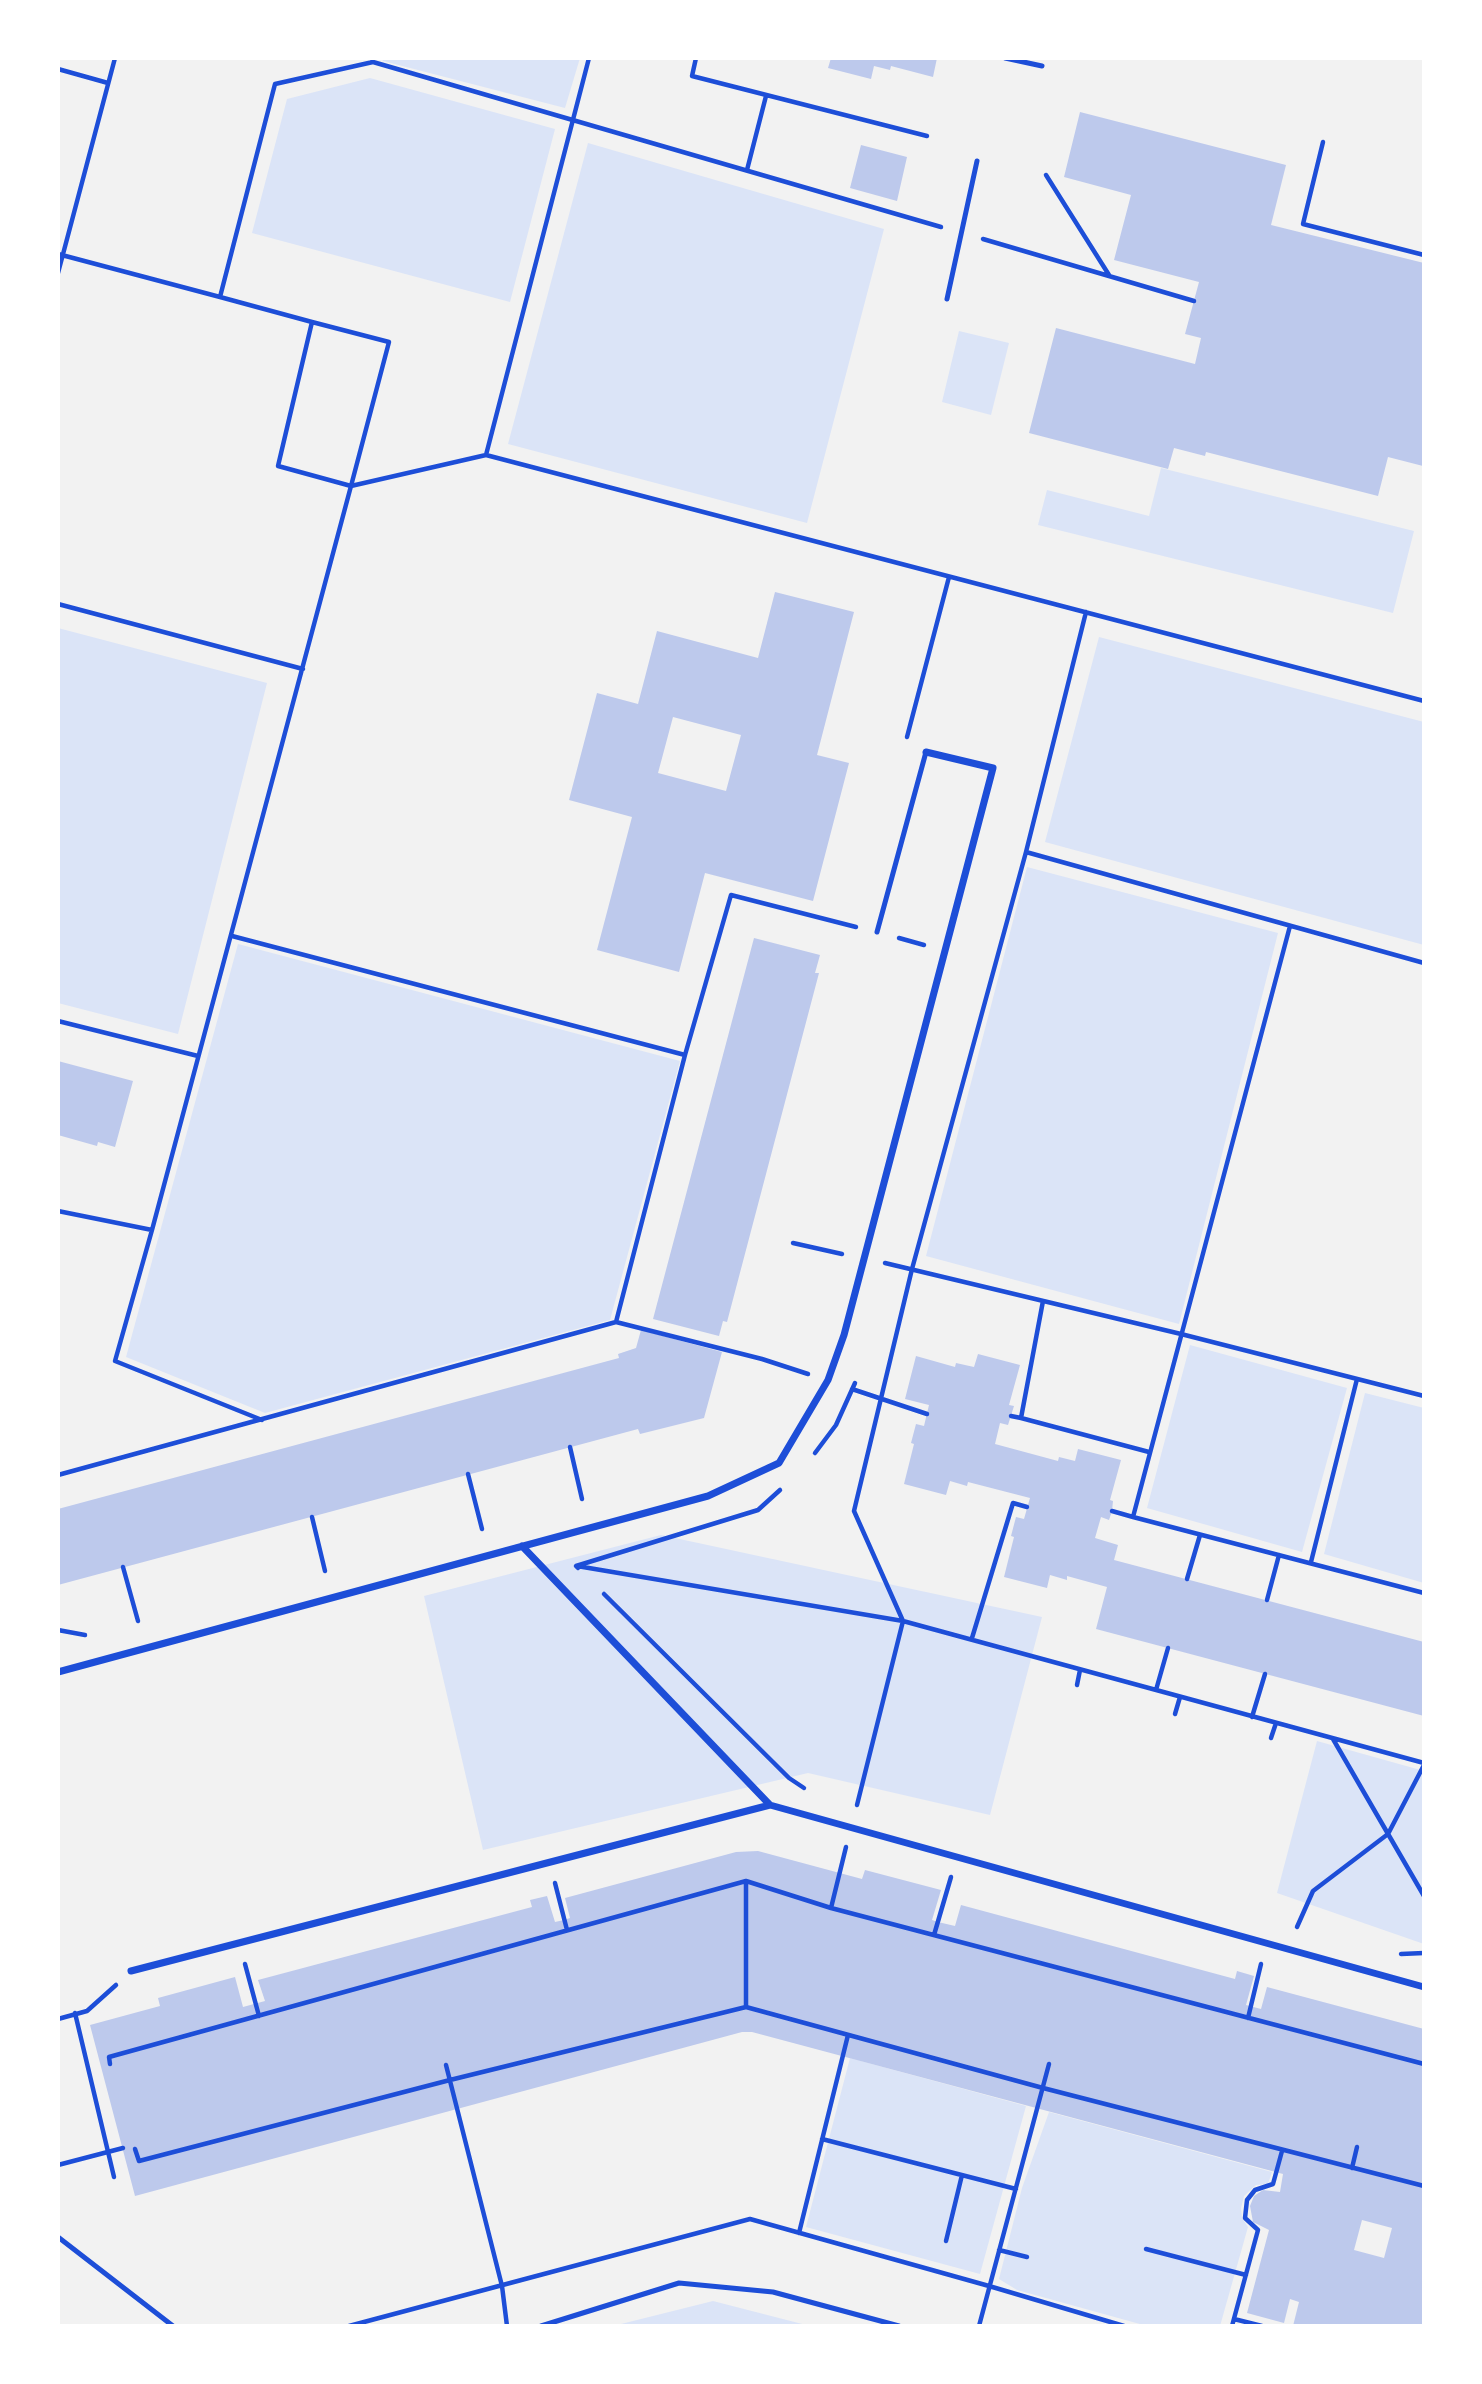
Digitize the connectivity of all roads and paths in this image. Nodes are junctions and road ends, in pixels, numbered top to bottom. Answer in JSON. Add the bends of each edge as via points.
{"nodes":[{"id":1,"x":115,"y":58,"type":"edge"},
{"id":2,"x":589,"y":58,"type":"edge"},
{"id":3,"x":696,"y":58,"type":"edge"},
{"id":4,"x":1005,"y":58,"type":"edge"},
{"id":5,"x":373,"y":60,"type":"edge"},
{"id":6,"x":1042,"y":65,"type":"dead end"},
{"id":7,"x":58,"y":69,"type":"edge"},
{"id":8,"x":108,"y":83,"type":"junction"},
{"id":9,"x":766,"y":96,"type":"junction"},
{"id":10,"x":573,"y":120,"type":"junction"},
{"id":11,"x":927,"y":136,"type":"dead end"},
{"id":12,"x":1322,"y":142,"type":"dead end"},
{"id":13,"x":977,"y":161,"type":"dead end"},
{"id":14,"x":747,"y":170,"type":"junction"},
{"id":15,"x":1046,"y":175,"type":"dead end"},
{"id":16,"x":963,"y":233,"type":"junction"},
{"id":17,"x":60,"y":254,"type":"edge"},
{"id":18,"x":1424,"y":255,"type":"edge"},
{"id":19,"x":58,"y":273,"type":"edge"},
{"id":20,"x":1109,"y":276,"type":"junction"},
{"id":21,"x":220,"y":297,"type":"junction"},
{"id":22,"x":947,"y":299,"type":"dead end"},
{"id":23,"x":1194,"y":301,"type":"dead end"},
{"id":24,"x":312,"y":322,"type":"junction"},
{"id":25,"x":486,"y":455,"type":"junction"},
{"id":26,"x":351,"y":486,"type":"junction"},
{"id":27,"x":949,"y":577,"type":"junction"},
{"id":28,"x":58,"y":604,"type":"edge"},
{"id":29,"x":1086,"y":612,"type":"junction"},
{"id":30,"x":303,"y":669,"type":"junction"},
{"id":31,"x":1424,"y":701,"type":"edge"},
{"id":32,"x":926,"y":752,"type":"junction"},
{"id":33,"x":1026,"y":852,"type":"junction"},
{"id":34,"x":1290,"y":926,"type":"junction"},
{"id":35,"x":877,"y":932,"type":"junction"},
{"id":36,"x":232,"y":936,"type":"junction"},
{"id":37,"x":945,"y":950,"type":"junction"},
{"id":38,"x":1424,"y":963,"type":"edge"},
{"id":39,"x":58,"y":1021,"type":"edge"},
{"id":40,"x":685,"y":1055,"type":"junction"},
{"id":41,"x":198,"y":1056,"type":"junction"},
{"id":42,"x":58,"y":1211,"type":"edge"},
{"id":43,"x":152,"y":1230,"type":"junction"},
{"id":44,"x":912,"y":1269,"type":"junction"},
{"id":45,"x":1043,"y":1301,"type":"junction"},
{"id":46,"x":616,"y":1322,"type":"junction"},
{"id":47,"x":1181,"y":1334,"type":"junction"},
{"id":48,"x":762,"y":1359,"type":"dead end"},
{"id":49,"x":1357,"y":1379,"type":"junction"},
{"id":50,"x":1424,"y":1396,"type":"edge"},
{"id":51,"x":880,"y":1398,"type":"junction"},
{"id":52,"x":927,"y":1414,"type":"dead end"},
{"id":53,"x":1011,"y":1416,"type":"dead end"},
{"id":54,"x":1021,"y":1418,"type":"junction"},
{"id":55,"x":263,"y":1420,"type":"junction"},
{"id":56,"x":570,"y":1447,"type":"dead end"},
{"id":57,"x":1149,"y":1452,"type":"junction"},
{"id":58,"x":58,"y":1475,"type":"edge"},
{"id":59,"x":468,"y":1475,"type":"dead end"},
{"id":60,"x":582,"y":1499,"type":"dead end"},
{"id":61,"x":1027,"y":1507,"type":"dead end"},
{"id":62,"x":1112,"y":1511,"type":"dead end"},
{"id":63,"x":312,"y":1517,"type":"dead end"},
{"id":64,"x":1133,"y":1517,"type":"junction"},
{"id":65,"x":482,"y":1529,"type":"dead end"},
{"id":66,"x":1200,"y":1535,"type":"junction"},
{"id":67,"x":522,"y":1546,"type":"junction"},
{"id":68,"x":1279,"y":1555,"type":"junction"},
{"id":69,"x":566,"y":1562,"type":"dead end"},
{"id":70,"x":1311,"y":1562,"type":"junction"},
{"id":71,"x":576,"y":1566,"type":"junction"},
{"id":72,"x":123,"y":1567,"type":"dead end"},
{"id":73,"x":325,"y":1571,"type":"dead end"},
{"id":74,"x":586,"y":1576,"type":"dead end"},
{"id":75,"x":1187,"y":1579,"type":"dead end"},
{"id":76,"x":596,"y":1585,"type":"dead end"},
{"id":77,"x":1424,"y":1593,"type":"edge"},
{"id":78,"x":1267,"y":1600,"type":"dead end"},
{"id":79,"x":138,"y":1621,"type":"dead end"},
{"id":80,"x":903,"y":1621,"type":"junction"},
{"id":81,"x":58,"y":1630,"type":"edge"},
{"id":82,"x":85,"y":1635,"type":"dead end"},
{"id":83,"x":972,"y":1638,"type":"junction"},
{"id":84,"x":1168,"y":1648,"type":"dead end"},
{"id":85,"x":1080,"y":1670,"type":"junction"},
{"id":86,"x":58,"y":1672,"type":"edge"},
{"id":87,"x":1265,"y":1674,"type":"dead end"},
{"id":88,"x":1077,"y":1685,"type":"dead end"},
{"id":89,"x":1156,"y":1690,"type":"junction"},
{"id":90,"x":1180,"y":1696,"type":"junction"},
{"id":91,"x":1175,"y":1714,"type":"dead end"},
{"id":92,"x":1252,"y":1717,"type":"junction"},
{"id":93,"x":1276,"y":1723,"type":"junction"},
{"id":94,"x":1271,"y":1738,"type":"dead end"},
{"id":95,"x":1332,"y":1738,"type":"junction"},
{"id":96,"x":1424,"y":1764,"type":"edge"},
{"id":97,"x":812,"y":1794,"type":"dead end"},
{"id":98,"x":770,"y":1805,"type":"junction"},
{"id":99,"x":850,"y":1808,"type":"dead end"},
{"id":100,"x":862,"y":1812,"type":"dead end"},
{"id":101,"x":854,"y":1816,"type":"dead end"},
{"id":102,"x":1388,"y":1834,"type":"junction"},
{"id":103,"x":847,"y":1842,"type":"dead end"},
{"id":104,"x":957,"y":1856,"type":"junction"},
{"id":105,"x":549,"y":1862,"type":"junction"},
{"id":106,"x":746,"y":1881,"type":"junction"},
{"id":107,"x":1424,"y":1896,"type":"edge"},
{"id":108,"x":831,"y":1908,"type":"junction"},
{"id":109,"x":1285,"y":1924,"type":"dead end"},
{"id":110,"x":1297,"y":1927,"type":"junction"},
{"id":111,"x":567,"y":1930,"type":"junction"},
{"id":112,"x":1310,"y":1931,"type":"dead end"},
{"id":113,"x":934,"y":1935,"type":"junction"},
{"id":114,"x":239,"y":1943,"type":"junction"},
{"id":115,"x":1267,"y":1943,"type":"junction"},
{"id":116,"x":1424,"y":1953,"type":"edge"},
{"id":117,"x":1398,"y":1955,"type":"dead end"},
{"id":118,"x":131,"y":1971,"type":"dead end"},
{"id":119,"x":418,"y":1971,"type":"junction"},
{"id":120,"x":1074,"y":1971,"type":"junction"},
{"id":121,"x":1072,"y":1978,"type":"dead end"},
{"id":122,"x":421,"y":1980,"type":"dead end"},
{"id":123,"x":1424,"y":1987,"type":"edge"},
{"id":124,"x":746,"y":2007,"type":"junction"},
{"id":125,"x":75,"y":2014,"type":"dead end"},
{"id":126,"x":259,"y":2016,"type":"junction"},
{"id":127,"x":1248,"y":2018,"type":"junction"},
{"id":128,"x":848,"y":2035,"type":"junction"},
{"id":129,"x":1382,"y":2052,"type":"junction"},
{"id":130,"x":1381,"y":2061,"type":"dead end"},
{"id":131,"x":110,"y":2064,"type":"dead end"},
{"id":132,"x":1049,"y":2064,"type":"dead end"},
{"id":133,"x":1424,"y":2064,"type":"edge"},
{"id":134,"x":446,"y":2065,"type":"dead end"},
{"id":135,"x":450,"y":2080,"type":"junction"},
{"id":136,"x":1043,"y":2088,"type":"junction"},
{"id":137,"x":822,"y":2139,"type":"junction"},
{"id":138,"x":1357,"y":2147,"type":"dead end"},
{"id":139,"x":122,"y":2148,"type":"dead end"},
{"id":140,"x":135,"y":2149,"type":"dead end"},
{"id":141,"x":1282,"y":2151,"type":"junction"},
{"id":142,"x":58,"y":2165,"type":"edge"},
{"id":143,"x":1352,"y":2168,"type":"junction"},
{"id":144,"x":962,"y":2175,"type":"junction"},
{"id":145,"x":114,"y":2177,"type":"dead end"},
{"id":146,"x":1424,"y":2186,"type":"edge"},
{"id":147,"x":1016,"y":2189,"type":"junction"},
{"id":148,"x":799,"y":2233,"type":"dead end"},
{"id":149,"x":58,"y":2237,"type":"edge"},
{"id":150,"x":946,"y":2241,"type":"dead end"},
{"id":151,"x":1146,"y":2249,"type":"dead end"},
{"id":152,"x":999,"y":2250,"type":"junction"},
{"id":153,"x":1027,"y":2257,"type":"dead end"},
{"id":154,"x":1246,"y":2275,"type":"junction"},
{"id":155,"x":1234,"y":2319,"type":"junction"},
{"id":156,"x":172,"y":2325,"type":"edge"},
{"id":157,"x":507,"y":2326,"type":"edge"},
{"id":158,"x":541,"y":2326,"type":"edge"},
{"id":159,"x":899,"y":2326,"type":"edge"},
{"id":160,"x":979,"y":2326,"type":"edge"},
{"id":161,"x":1232,"y":2326,"type":"edge"},
{"id":162,"x":1262,"y":2326,"type":"edge"}],
"edges":[{"from":1,"to":8,"type":"path"},
{"from":2,"to":10,"type":"path"},
{"from":3,"to":9,"type":"path","via":[[692,76]]},
{"from":4,"to":6,"type":"lane"},
{"from":5,"to":10,"type":"path"},
{"from":5,"to":21,"type":"path","via":[[275,85]]},
{"from":7,"to":8,"type":"path"},
{"from":8,"to":17,"type":"path"},
{"from":9,"to":11,"type":"path"},
{"from":9,"to":14,"type":"path"},
{"from":10,"to":14,"type":"path"},
{"from":10,"to":25,"type":"path"},
{"from":12,"to":18,"type":"path","via":[[1303,224]]},
{"from":13,"to":16,"type":"lane"},
{"from":14,"to":16,"type":"path"},
{"from":15,"to":20,"type":"path"},
{"from":16,"to":20,"type":"path"},
{"from":16,"to":22,"type":"lane"},
{"from":17,"to":19,"type":"path"},
{"from":17,"to":21,"type":"path"},
{"from":20,"to":23,"type":"path"},
{"from":21,"to":24,"type":"path"},
{"from":24,"to":26,"type":"path","via":[[278,466]]},
{"from":24,"to":26,"type":"path","via":[[389,342]]},
{"from":25,"to":26,"type":"path"},
{"from":25,"to":27,"type":"path"},
{"from":26,"to":30,"type":"path"},
{"from":27,"to":29,"type":"path"},
{"from":27,"to":32,"type":"path","via":[[904,746]]},
{"from":28,"to":30,"type":"path"},
{"from":29,"to":31,"type":"path"},
{"from":29,"to":33,"type":"path"},
{"from":30,"to":36,"type":"path"},
{"from":32,"to":35,"type":"lane"},
{"from":32,"to":37,"type":"street","via":[[993,768]]},
{"from":33,"to":34,"type":"path"},
{"from":33,"to":44,"type":"path"},
{"from":34,"to":38,"type":"path"},
{"from":34,"to":47,"type":"path"},
{"from":35,"to":37,"type":"path"},
{"from":35,"to":40,"type":"path","via":[[731,895]]},
{"from":36,"to":40,"type":"path"},
{"from":36,"to":41,"type":"path"},
{"from":37,"to":67,"type":"street","via":[[844,1335],[828,1380],[779,1463],[708,1496]]},
{"from":39,"to":41,"type":"path"},
{"from":40,"to":46,"type":"path"},
{"from":41,"to":43,"type":"path"},
{"from":42,"to":43,"type":"path"},
{"from":43,"to":55,"type":"path","via":[[115,1361]]},
{"from":44,"to":45,"type":"path"},
{"from":44,"to":51,"type":"path"},
{"from":45,"to":47,"type":"path"},
{"from":45,"to":54,"type":"path"},
{"from":46,"to":48,"type":"path"},
{"from":46,"to":55,"type":"path"},
{"from":47,"to":49,"type":"path"},
{"from":47,"to":57,"type":"path"},
{"from":49,"to":50,"type":"path"},
{"from":49,"to":70,"type":"path"},
{"from":51,"to":52,"type":"path"},
{"from":51,"to":80,"type":"path","via":[[854,1511]]},
{"from":53,"to":54,"type":"path"},
{"from":54,"to":57,"type":"path"},
{"from":55,"to":58,"type":"path"},
{"from":56,"to":60,"type":"path"},
{"from":57,"to":64,"type":"path"},
{"from":59,"to":65,"type":"path"},
{"from":61,"to":83,"type":"path","via":[[1013,1503]]},
{"from":62,"to":64,"type":"path"},
{"from":63,"to":73,"type":"path"},
{"from":64,"to":66,"type":"path"},
{"from":66,"to":68,"type":"path"},
{"from":66,"to":75,"type":"path"},
{"from":67,"to":86,"type":"street"},
{"from":67,"to":98,"type":"street"},
{"from":68,"to":70,"type":"path"},
{"from":68,"to":78,"type":"path"},
{"from":69,"to":71,"type":"path"},
{"from":70,"to":77,"type":"path"},
{"from":71,"to":74,"type":"path"},
{"from":71,"to":80,"type":"path"},
{"from":72,"to":79,"type":"path"},
{"from":76,"to":97,"type":"path","via":[[789,1778]]},
{"from":80,"to":83,"type":"path"},
{"from":80,"to":101,"type":"path"},
{"from":81,"to":82,"type":"path"},
{"from":83,"to":85,"type":"path"},
{"from":84,"to":89,"type":"path"},
{"from":85,"to":88,"type":"path"},
{"from":85,"to":89,"type":"path"},
{"from":87,"to":92,"type":"path"},
{"from":89,"to":90,"type":"path"},
{"from":90,"to":91,"type":"path"},
{"from":90,"to":92,"type":"path"},
{"from":92,"to":93,"type":"path"},
{"from":93,"to":94,"type":"path"},
{"from":93,"to":95,"type":"path"},
{"from":95,"to":96,"type":"path"},
{"from":95,"to":102,"type":"path"},
{"from":96,"to":102,"type":"path"},
{"from":98,"to":104,"type":"street"},
{"from":98,"to":105,"type":"street"},
{"from":99,"to":100,"type":"path"},
{"from":102,"to":107,"type":"path"},
{"from":102,"to":110,"type":"path","via":[[1313,1891]]},
{"from":103,"to":108,"type":"path"},
{"from":104,"to":113,"type":"path"},
{"from":104,"to":115,"type":"street"},
{"from":105,"to":111,"type":"path"},
{"from":105,"to":114,"type":"street"},
{"from":106,"to":108,"type":"path"},
{"from":106,"to":111,"type":"path"},
{"from":106,"to":124,"type":"path"},
{"from":108,"to":113,"type":"path"},
{"from":109,"to":110,"type":"path"},
{"from":110,"to":112,"type":"path"},
{"from":111,"to":119,"type":"path"},
{"from":113,"to":120,"type":"path"},
{"from":114,"to":118,"type":"street"},
{"from":114,"to":126,"type":"path"},
{"from":115,"to":123,"type":"street"},
{"from":115,"to":127,"type":"path"},
{"from":116,"to":117,"type":"path"},
{"from":119,"to":122,"type":"path"},
{"from":119,"to":126,"type":"path"},
{"from":120,"to":121,"type":"path"},
{"from":120,"to":127,"type":"path"},
{"from":124,"to":128,"type":"path"},
{"from":124,"to":135,"type":"path"},
{"from":125,"to":145,"type":"path"},
{"from":126,"to":131,"type":"path","via":[[109,2057]]},
{"from":127,"to":129,"type":"path"},
{"from":128,"to":136,"type":"path"},
{"from":128,"to":137,"type":"path"},
{"from":129,"to":130,"type":"path"},
{"from":129,"to":133,"type":"path"},
{"from":132,"to":136,"type":"path"},
{"from":134,"to":135,"type":"path"},
{"from":135,"to":140,"type":"path","via":[[139,2161]]},
{"from":135,"to":157,"type":"path","via":[[502,2286]]},
{"from":136,"to":141,"type":"path"},
{"from":136,"to":147,"type":"path"},
{"from":137,"to":144,"type":"path"},
{"from":137,"to":148,"type":"path"},
{"from":138,"to":143,"type":"path"},
{"from":139,"to":142,"type":"path"},
{"from":141,"to":143,"type":"path"},
{"from":141,"to":154,"type":"path","via":[[1273,2184],[1255,2190],[1247,2200],[1245,2218],[1258,2230]]},
{"from":143,"to":146,"type":"path"},
{"from":144,"to":147,"type":"path"},
{"from":144,"to":150,"type":"path"},
{"from":147,"to":152,"type":"path"},
{"from":149,"to":156,"type":"lane"},
{"from":151,"to":154,"type":"path"},
{"from":152,"to":153,"type":"path"},
{"from":152,"to":160,"type":"path"},
{"from":154,"to":155,"type":"path"},
{"from":155,"to":161,"type":"path"},
{"from":155,"to":162,"type":"path"},
{"from":158,"to":159,"type":"lane","via":[[679,2283],[773,2292]]}]}
